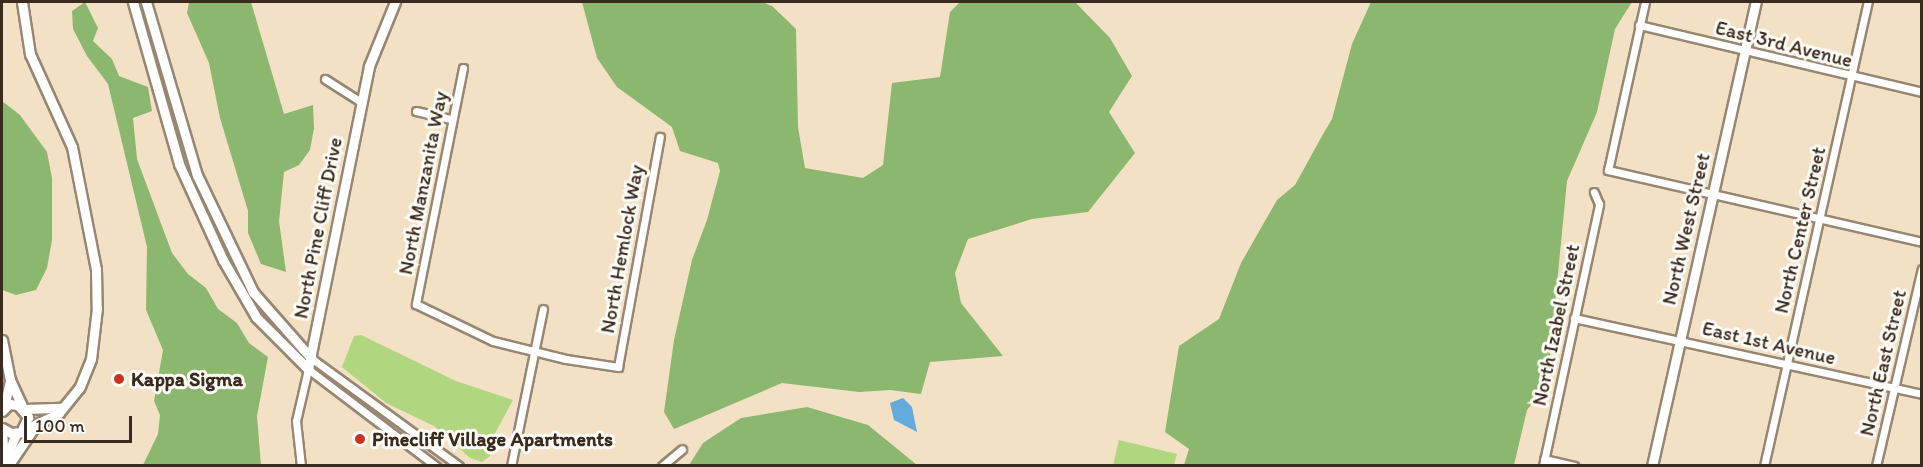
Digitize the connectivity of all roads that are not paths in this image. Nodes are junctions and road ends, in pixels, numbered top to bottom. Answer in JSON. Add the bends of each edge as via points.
{"nodes":[{"id":1,"x":22,"y":2,"type":"edge"},
{"id":2,"x":133,"y":2,"type":"edge"},
{"id":3,"x":146,"y":2,"type":"edge"},
{"id":4,"x":395,"y":2,"type":"edge"},
{"id":5,"x":1645,"y":2,"type":"edge"},
{"id":6,"x":1756,"y":2,"type":"edge"},
{"id":7,"x":1868,"y":2,"type":"edge"},
{"id":8,"x":1639,"y":25,"type":"junction"},
{"id":9,"x":1745,"y":51,"type":"junction"},
{"id":10,"x":463,"y":68,"type":"dead end"},
{"id":11,"x":1851,"y":77,"type":"junction"},
{"id":12,"x":325,"y":79,"type":"dead end"},
{"id":13,"x":1922,"y":92,"type":"edge"},
{"id":14,"x":361,"y":102,"type":"junction"},
{"id":15,"x":416,"y":111,"type":"dead end"},
{"id":16,"x":452,"y":119,"type":"junction"},
{"id":17,"x":660,"y":137,"type":"dead end"},
{"id":18,"x":1594,"y":192,"type":"dead end"},
{"id":19,"x":1712,"y":195,"type":"junction"},
{"id":20,"x":1819,"y":220,"type":"junction"},
{"id":21,"x":1922,"y":242,"type":"edge"},
{"id":22,"x":1922,"y":269,"type":"edge"},
{"id":23,"x":251,"y":289,"type":"junction"},
{"id":24,"x":242,"y":295,"type":"junction"},
{"id":25,"x":543,"y":309,"type":"dead end"},
{"id":26,"x":1574,"y":318,"type":"junction"},
{"id":27,"x":1680,"y":339,"type":"junction"},
{"id":28,"x":2,"y":340,"type":"edge"},
{"id":29,"x":533,"y":352,"type":"junction"},
{"id":30,"x":311,"y":358,"type":"junction"},
{"id":31,"x":1786,"y":363,"type":"junction"},
{"id":32,"x":308,"y":369,"type":"junction"},
{"id":33,"x":10,"y":380,"type":"junction"},
{"id":34,"x":1894,"y":388,"type":"junction"},
{"id":35,"x":1922,"y":394,"type":"edge"},
{"id":36,"x":24,"y":408,"type":"junction"},
{"id":37,"x":60,"y":408,"type":"junction"},
{"id":38,"x":3,"y":409,"type":"edge"},
{"id":39,"x":35,"y":426,"type":"junction"},
{"id":40,"x":2,"y":428,"type":"edge"},
{"id":41,"x":20,"y":432,"type":"junction"},
{"id":42,"x":419,"y":439,"type":"junction"},
{"id":43,"x":413,"y":447,"type":"junction"},
{"id":44,"x":682,"y":450,"type":"dead end"},
{"id":45,"x":1544,"y":462,"type":"edge"},
{"id":46,"x":5,"y":464,"type":"edge"},
{"id":47,"x":301,"y":465,"type":"edge"},
{"id":48,"x":436,"y":465,"type":"edge"},
{"id":49,"x":459,"y":465,"type":"edge"},
{"id":50,"x":511,"y":465,"type":"edge"},
{"id":51,"x":662,"y":465,"type":"edge"},
{"id":52,"x":1574,"y":465,"type":"edge"},
{"id":53,"x":1652,"y":465,"type":"edge"},
{"id":54,"x":1764,"y":465,"type":"edge"},
{"id":55,"x":1876,"y":465,"type":"edge"}],
"edges":[{"from":1,"to":37,"type":"street","via":[[30,54],[72,147],[96,269],[97,308],[88,369],[79,388]]},
{"from":2,"to":24,"type":"street","via":[[179,164]]},
{"from":3,"to":23,"type":"street","via":[[192,160]]},
{"from":4,"to":14,"type":"street","name":"North Pine Cliff Drive","via":[[374,49]]},
{"from":5,"to":8,"type":"street"},
{"from":6,"to":9,"type":"street","name":"North West Street"},
{"from":7,"to":11,"type":"street","name":"North Center Street"},
{"from":8,"to":9,"type":"street","name":"East 3rd Avenue"},
{"from":8,"to":19,"type":"street","via":[[1608,170]]},
{"from":9,"to":11,"type":"street","name":"East 3rd Avenue"},
{"from":9,"to":19,"type":"street","name":"North West Street"},
{"from":10,"to":16,"type":"street","name":"North Manzanita Way"},
{"from":11,"to":13,"type":"street","name":"East 3rd Avenue"},
{"from":11,"to":20,"type":"street","name":"North Center Street"},
{"from":12,"to":14,"type":"street"},
{"from":14,"to":30,"type":"street","name":"North Pine Cliff Drive"},
{"from":15,"to":16,"type":"street"},
{"from":16,"to":29,"type":"street","name":"North Manzanita Way","via":[[416,304],[493,341]]},
{"from":17,"to":29,"type":"street","name":"North Hemlock Way","via":[[618,367]]},
{"from":18,"to":26,"type":"street","name":"North Izabel Street","via":[[1599,204]]},
{"from":19,"to":20,"type":"street"},
{"from":19,"to":27,"type":"street","name":"North West Street"},
{"from":20,"to":21,"type":"street"},
{"from":20,"to":31,"type":"street","name":"North Center Street"},
{"from":22,"to":34,"type":"street","name":"North East Street"},
{"from":23,"to":24,"type":"street"},
{"from":23,"to":30,"type":"street"},
{"from":24,"to":32,"type":"street","via":[[256,317]]},
{"from":25,"to":29,"type":"street"},
{"from":26,"to":27,"type":"street","name":"East 1st Avenue"},
{"from":26,"to":45,"type":"street","name":"North Izabel Street"},
{"from":27,"to":31,"type":"street","name":"East 1st Avenue"},
{"from":27,"to":53,"type":"street","name":"North West Street"},
{"from":28,"to":33,"type":"street"},
{"from":29,"to":50,"type":"street"},
{"from":30,"to":32,"type":"street","name":"North Pine Cliff Drive"},
{"from":30,"to":42,"type":"street"},
{"from":31,"to":34,"type":"street","name":"East 1st Avenue"},
{"from":31,"to":54,"type":"street","name":"North Center Street"},
{"from":32,"to":43,"type":"street"},
{"from":32,"to":47,"type":"street","name":"North Pine Cliff Drive","via":[[296,421]]},
{"from":33,"to":36,"type":"street"},
{"from":33,"to":38,"type":"street"},
{"from":34,"to":35,"type":"street","name":"East 1st Avenue"},
{"from":34,"to":55,"type":"street","name":"North East Street"},
{"from":36,"to":37,"type":"street"},
{"from":36,"to":38,"type":"street"},
{"from":36,"to":41,"type":"street","via":[[28,417]]},
{"from":37,"to":39,"type":"street","via":[[52,418]]},
{"from":39,"to":41,"type":"street"},
{"from":39,"to":46,"type":"street"},
{"from":40,"to":41,"type":"street"},
{"from":40,"to":46,"type":"street"},
{"from":41,"to":46,"type":"street"},
{"from":42,"to":43,"type":"street"},
{"from":42,"to":49,"type":"street"},
{"from":43,"to":48,"type":"street"},
{"from":44,"to":51,"type":"street"},
{"from":45,"to":52,"type":"street"}]}
